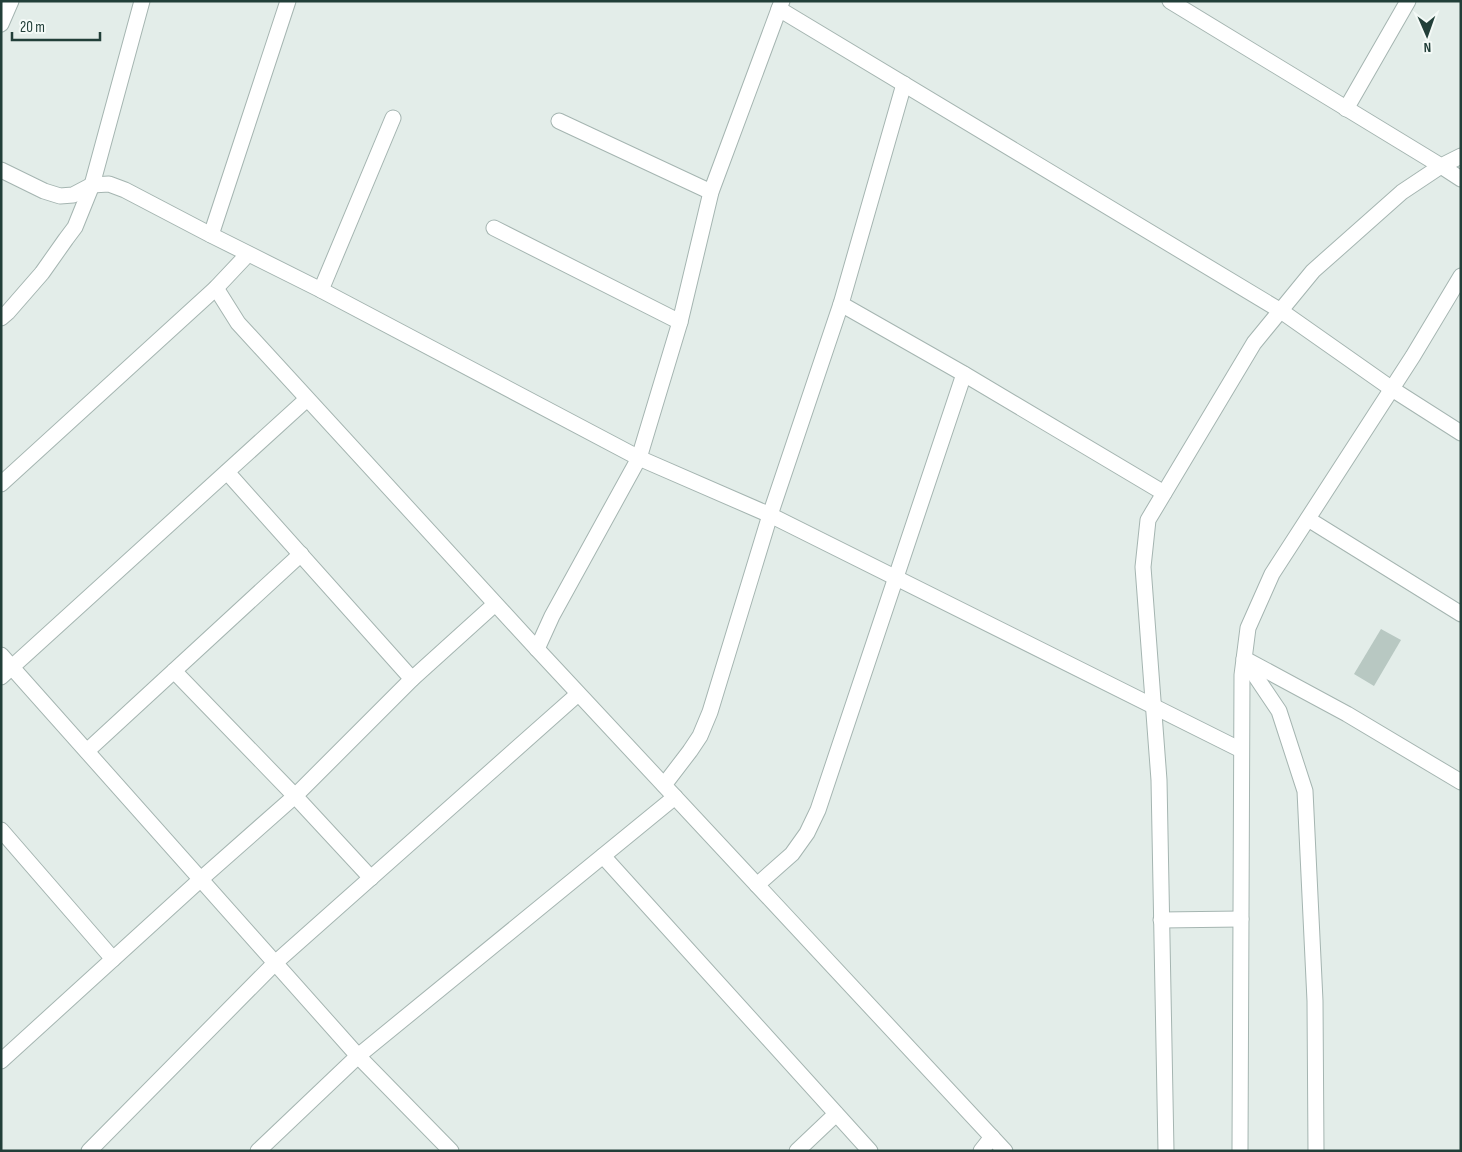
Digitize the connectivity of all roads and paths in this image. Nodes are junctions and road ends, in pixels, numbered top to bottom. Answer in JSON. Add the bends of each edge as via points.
{"nodes":[{"id":1,"x":11,"y":1,"type":"edge"},
{"id":2,"x":142,"y":1,"type":"edge"},
{"id":3,"x":288,"y":1,"type":"edge"},
{"id":4,"x":1170,"y":1,"type":"edge"},
{"id":5,"x":1408,"y":1,"type":"edge"},
{"id":6,"x":781,"y":5,"type":"edge"},
{"id":7,"x":1,"y":24,"type":"edge"},
{"id":8,"x":904,"y":84,"type":"junction"},
{"id":9,"x":1346,"y":109,"type":"junction"},
{"id":10,"x":394,"y":118,"type":"dead end"},
{"id":11,"x":559,"y":122,"type":"dead end"},
{"id":12,"x":1461,"y":156,"type":"edge"},
{"id":13,"x":1440,"y":166,"type":"junction"},
{"id":14,"x":1,"y":170,"type":"edge"},
{"id":15,"x":1461,"y":179,"type":"edge"},
{"id":16,"x":92,"y":186,"type":"junction"},
{"id":17,"x":711,"y":192,"type":"junction"},
{"id":18,"x":494,"y":228,"type":"dead end"},
{"id":19,"x":211,"y":235,"type":"junction"},
{"id":20,"x":248,"y":254,"type":"junction"},
{"id":21,"x":1461,"y":276,"type":"edge"},
{"id":22,"x":216,"y":288,"type":"junction"},
{"id":23,"x":321,"y":290,"type":"junction"},
{"id":24,"x":841,"y":304,"type":"junction"},
{"id":25,"x":1281,"y":310,"type":"junction"},
{"id":26,"x":1,"y":318,"type":"edge"},
{"id":27,"x":680,"y":322,"type":"junction"},
{"id":28,"x":964,"y":374,"type":"junction"},
{"id":29,"x":1392,"y":389,"type":"junction"},
{"id":30,"x":307,"y":399,"type":"junction"},
{"id":31,"x":1461,"y":433,"type":"edge"},
{"id":32,"x":639,"y":458,"type":"junction"},
{"id":33,"x":227,"y":472,"type":"junction"},
{"id":34,"x":1,"y":484,"type":"edge"},
{"id":35,"x":1164,"y":493,"type":"junction"},
{"id":36,"x":770,"y":515,"type":"junction"},
{"id":37,"x":1308,"y":518,"type":"junction"},
{"id":38,"x":301,"y":554,"type":"junction"},
{"id":39,"x":896,"y":578,"type":"junction"},
{"id":40,"x":496,"y":604,"type":"junction"},
{"id":41,"x":1461,"y":614,"type":"edge"},
{"id":42,"x":537,"y":649,"type":"junction"},
{"id":43,"x":1,"y":654,"type":"edge"},
{"id":44,"x":1244,"y":659,"type":"junction"},
{"id":45,"x":174,"y":671,"type":"junction"},
{"id":46,"x":7,"y":672,"type":"edge"},
{"id":47,"x":412,"y":679,"type":"junction"},
{"id":48,"x":578,"y":694,"type":"junction"},
{"id":49,"x":1153,"y":706,"type":"junction"},
{"id":50,"x":1241,"y":750,"type":"junction"},
{"id":51,"x":87,"y":751,"type":"junction"},
{"id":52,"x":1461,"y":782,"type":"edge"},
{"id":53,"x":664,"y":786,"type":"junction"},
{"id":54,"x":295,"y":796,"type":"junction"},
{"id":55,"x":675,"y":797,"type":"junction"},
{"id":56,"x":1,"y":830,"type":"edge"},
{"id":57,"x":603,"y":856,"type":"junction"},
{"id":58,"x":371,"y":878,"type":"junction"},
{"id":59,"x":201,"y":879,"type":"junction"},
{"id":60,"x":756,"y":884,"type":"junction"},
{"id":61,"x":1240,"y":919,"type":"junction"},
{"id":62,"x":1161,"y":920,"type":"junction"},
{"id":63,"x":113,"y":959,"type":"junction"},
{"id":64,"x":275,"y":963,"type":"junction"},
{"id":65,"x":358,"y":1056,"type":"junction"},
{"id":66,"x":1,"y":1060,"type":"edge"},
{"id":67,"x":836,"y":1114,"type":"junction"},
{"id":68,"x":992,"y":1137,"type":"junction"},
{"id":69,"x":450,"y":1150,"type":"edge"},
{"id":70,"x":89,"y":1151,"type":"edge"},
{"id":71,"x":258,"y":1151,"type":"edge"},
{"id":72,"x":797,"y":1151,"type":"edge"},
{"id":73,"x":870,"y":1151,"type":"edge"},
{"id":74,"x":981,"y":1151,"type":"edge"},
{"id":75,"x":1005,"y":1151,"type":"edge"},
{"id":76,"x":1166,"y":1151,"type":"edge"},
{"id":77,"x":1240,"y":1151,"type":"edge"},
{"id":78,"x":1316,"y":1151,"type":"edge"}],
"edges":[{"from":1,"to":7,"type":"street"},
{"from":2,"to":16,"type":"street"},
{"from":3,"to":19,"type":"street"},
{"from":4,"to":9,"type":"street"},
{"from":5,"to":9,"type":"street"},
{"from":6,"to":8,"type":"street"},
{"from":6,"to":17,"type":"street"},
{"from":8,"to":24,"type":"street"},
{"from":8,"to":25,"type":"street"},
{"from":9,"to":13,"type":"street"},
{"from":10,"to":23,"type":"street"},
{"from":11,"to":17,"type":"street"},
{"from":12,"to":13,"type":"street"},
{"from":13,"to":15,"type":"street"},
{"from":13,"to":25,"type":"street","via":[[1402,192],[1313,271]]},
{"from":14,"to":16,"type":"street","via":[[60,196],[72,195]]},
{"from":16,"to":19,"type":"street","via":[[109,184],[125,190]]},
{"from":16,"to":26,"type":"street","via":[[74,226],[42,274]]},
{"from":17,"to":27,"type":"street"},
{"from":18,"to":27,"type":"street"},
{"from":19,"to":20,"type":"street"},
{"from":20,"to":22,"type":"street"},
{"from":20,"to":23,"type":"street"},
{"from":21,"to":29,"type":"street"},
{"from":22,"to":30,"type":"street","via":[[238,323]]},
{"from":22,"to":34,"type":"street"},
{"from":23,"to":32,"type":"street"},
{"from":24,"to":28,"type":"street"},
{"from":24,"to":36,"type":"street"},
{"from":25,"to":29,"type":"street"},
{"from":25,"to":35,"type":"street","via":[[1254,343]]},
{"from":27,"to":32,"type":"street"},
{"from":28,"to":35,"type":"street"},
{"from":28,"to":39,"type":"street"},
{"from":29,"to":31,"type":"street"},
{"from":29,"to":37,"type":"street"},
{"from":30,"to":33,"type":"street"},
{"from":30,"to":40,"type":"street"},
{"from":32,"to":36,"type":"street"},
{"from":32,"to":42,"type":"street"},
{"from":33,"to":38,"type":"street"},
{"from":33,"to":46,"type":"street"},
{"from":35,"to":49,"type":"street","via":[[1148,520],[1143,567]]},
{"from":36,"to":39,"type":"street"},
{"from":36,"to":53,"type":"street","via":[[710,712],[700,736]]},
{"from":37,"to":41,"type":"street"},
{"from":37,"to":44,"type":"street","via":[[1272,574],[1248,628]]},
{"from":38,"to":45,"type":"street"},
{"from":38,"to":47,"type":"street"},
{"from":39,"to":49,"type":"street"},
{"from":39,"to":60,"type":"street","via":[[818,810],[792,854]]},
{"from":40,"to":42,"type":"street"},
{"from":40,"to":47,"type":"street"},
{"from":42,"to":48,"type":"street"},
{"from":43,"to":46,"type":"street"},
{"from":44,"to":50,"type":"street"},
{"from":44,"to":52,"type":"street","via":[[1347,714]]},
{"from":44,"to":78,"type":"street","via":[[1279,711],[1305,791],[1315,1001]]},
{"from":45,"to":51,"type":"street"},
{"from":45,"to":54,"type":"street"},
{"from":46,"to":51,"type":"street"},
{"from":47,"to":54,"type":"street"},
{"from":48,"to":53,"type":"street"},
{"from":48,"to":58,"type":"street"},
{"from":49,"to":50,"type":"street"},
{"from":49,"to":62,"type":"street","via":[[1159,780]]},
{"from":50,"to":61,"type":"street"},
{"from":51,"to":59,"type":"street"},
{"from":53,"to":55,"type":"street"},
{"from":54,"to":58,"type":"street"},
{"from":54,"to":59,"type":"street"},
{"from":55,"to":57,"type":"street"},
{"from":55,"to":60,"type":"street"},
{"from":56,"to":63,"type":"street"},
{"from":57,"to":65,"type":"street"},
{"from":57,"to":67,"type":"street"},
{"from":58,"to":64,"type":"street"},
{"from":59,"to":63,"type":"street"},
{"from":59,"to":64,"type":"street"},
{"from":60,"to":68,"type":"street"},
{"from":61,"to":62,"type":"street"},
{"from":61,"to":77,"type":"street"},
{"from":62,"to":76,"type":"street"},
{"from":63,"to":66,"type":"street"},
{"from":64,"to":65,"type":"street"},
{"from":64,"to":70,"type":"street"},
{"from":65,"to":69,"type":"street"},
{"from":65,"to":71,"type":"street"},
{"from":67,"to":72,"type":"street"},
{"from":67,"to":73,"type":"street"},
{"from":68,"to":74,"type":"street"},
{"from":68,"to":75,"type":"street"}]}
